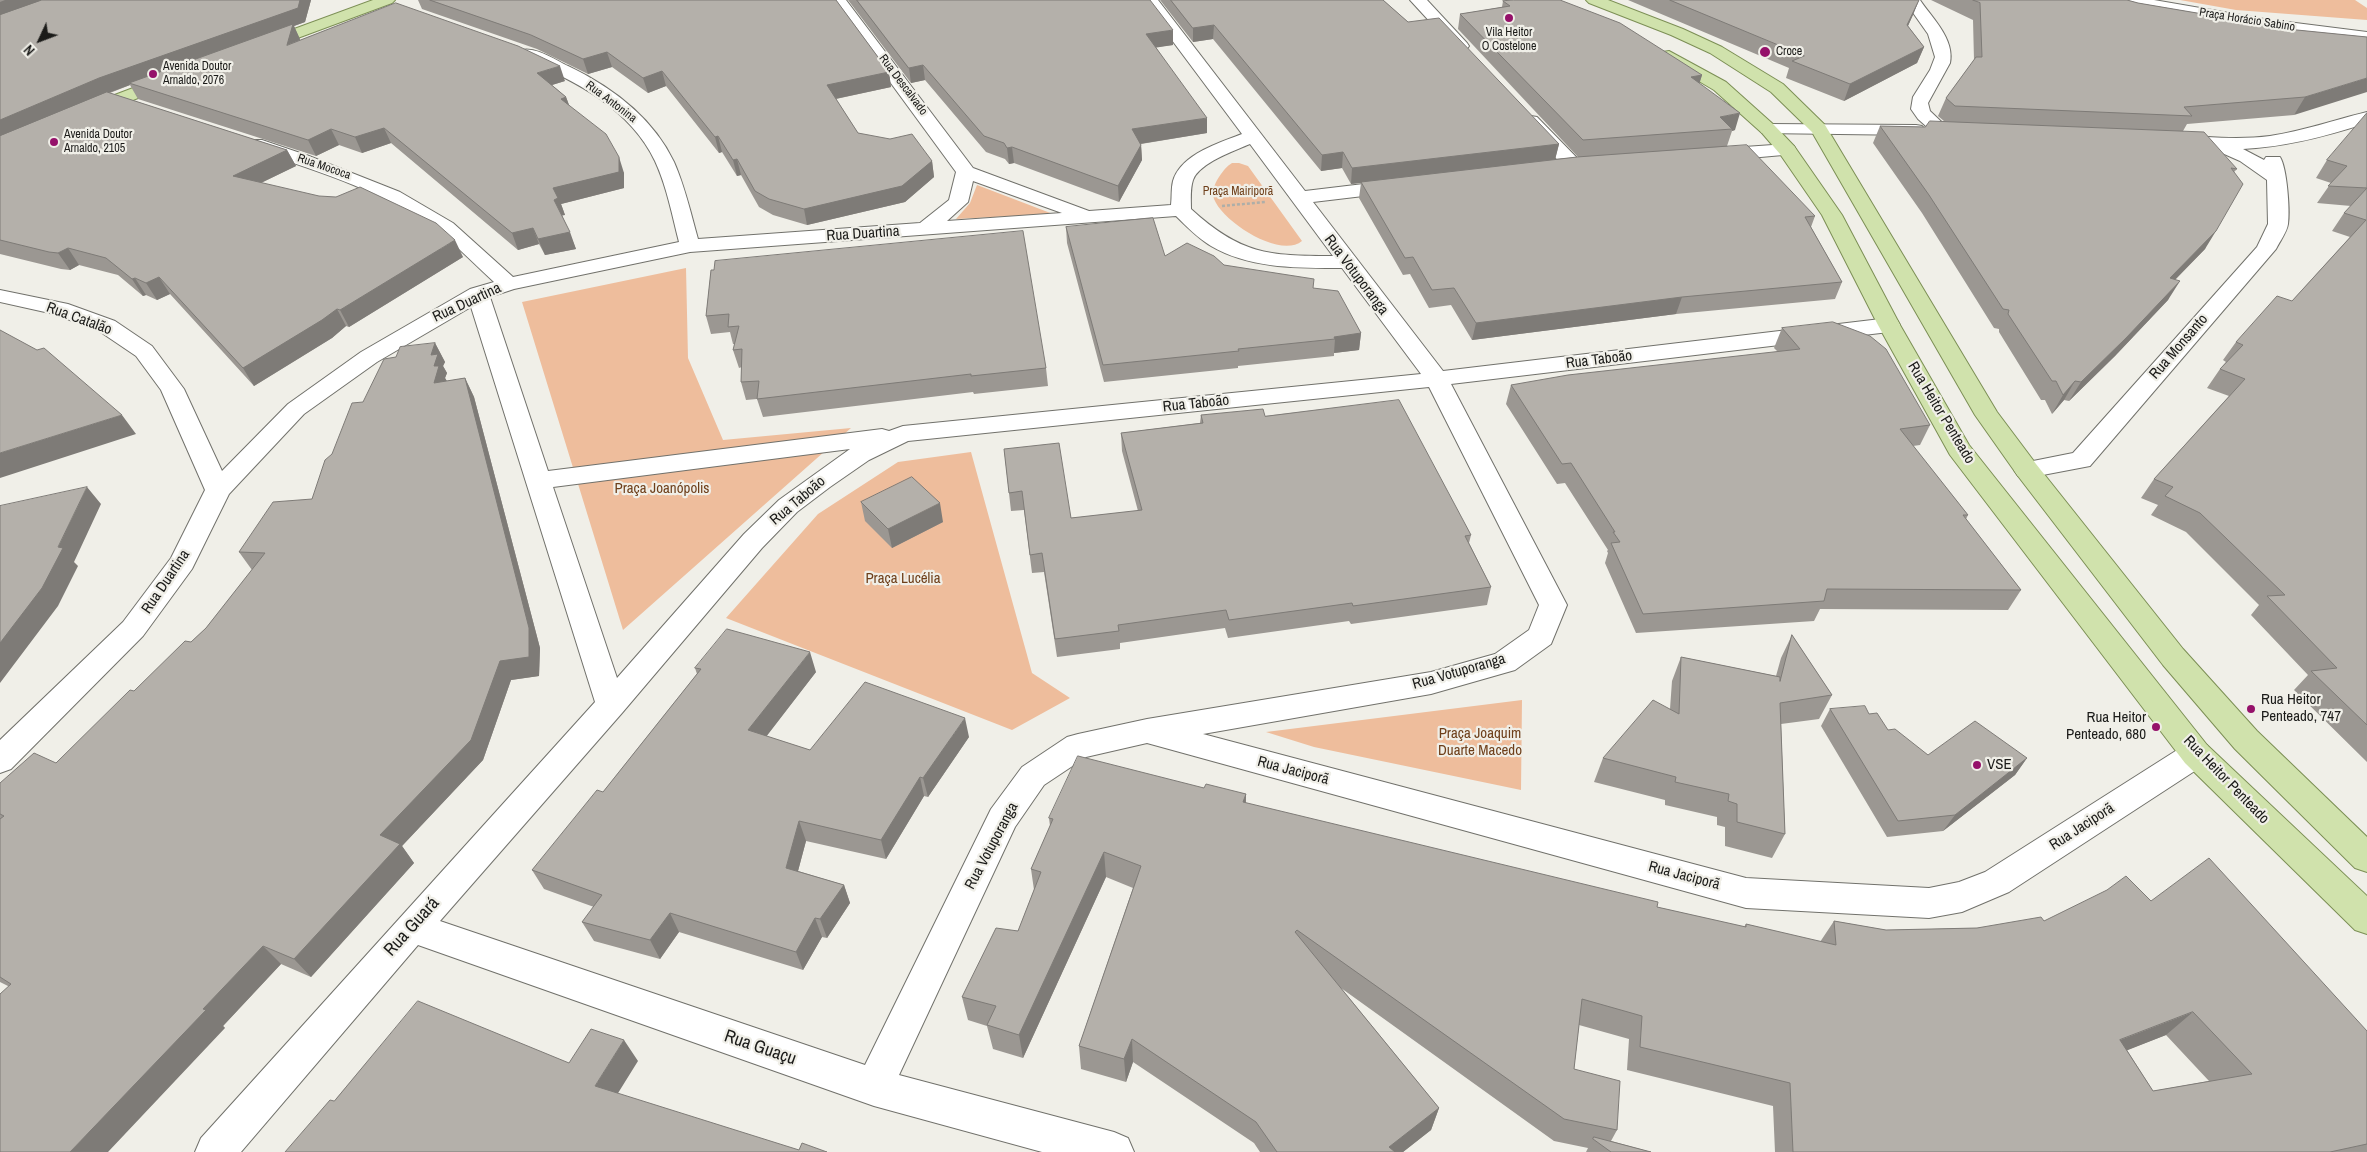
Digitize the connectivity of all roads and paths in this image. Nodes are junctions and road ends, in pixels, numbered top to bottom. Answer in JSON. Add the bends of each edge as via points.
{"nodes":[{"id":1,"x":838,"y":0,"type":"edge"},
{"id":2,"x":1150,"y":0,"type":"edge"},
{"id":3,"x":1418,"y":0,"type":"edge"},
{"id":4,"x":1594,"y":0,"type":"edge"},
{"id":5,"x":1912,"y":0,"type":"edge"},
{"id":6,"x":2128,"y":0,"type":"edge"},
{"id":7,"x":385,"y":3,"type":"edge"},
{"id":8,"x":2367,"y":37,"type":"edge"},
{"id":9,"x":512,"y":48,"type":"edge"},
{"id":10,"x":1657,"y":50,"type":"edge"},
{"id":11,"x":245,"y":52,"type":"edge"},
{"id":12,"x":1472,"y":57,"type":"edge"},
{"id":13,"x":182,"y":75,"type":"edge"},
{"id":14,"x":115,"y":99,"type":"junction"},
{"id":15,"x":142,"y":108,"type":"edge"},
{"id":16,"x":1519,"y":108,"type":"edge"},
{"id":17,"x":2367,"y":117,"type":"edge"},
{"id":18,"x":70,"y":119,"type":"edge"},
{"id":19,"x":1768,"y":129,"type":"junction"},
{"id":20,"x":1819,"y":129,"type":"junction"},
{"id":21,"x":1942,"y":130,"type":"junction"},
{"id":22,"x":1962,"y":132,"type":"edge"},
{"id":23,"x":1252,"y":137,"type":"junction"},
{"id":24,"x":2279,"y":139,"type":"junction"},
{"id":25,"x":242,"y":140,"type":"edge"},
{"id":26,"x":2155,"y":141,"type":"edge"},
{"id":27,"x":2208,"y":142,"type":"junction"},
{"id":28,"x":1786,"y":150,"type":"junction"},
{"id":29,"x":1702,"y":156,"type":"edge"},
{"id":30,"x":1593,"y":164,"type":"edge"},
{"id":31,"x":1573,"y":165,"type":"junction"},
{"id":32,"x":1554,"y":167,"type":"edge"},
{"id":33,"x":966,"y":172,"type":"junction"},
{"id":34,"x":2277,"y":178,"type":"junction"},
{"id":35,"x":1416,"y":184,"type":"edge"},
{"id":36,"x":1298,"y":198,"type":"junction"},
{"id":37,"x":1181,"y":210,"type":"junction"},
{"id":38,"x":1093,"y":217,"type":"junction"},
{"id":39,"x":924,"y":230,"type":"junction"},
{"id":40,"x":690,"y":246,"type":"junction"},
{"id":41,"x":1346,"y":262,"type":"junction"},
{"id":42,"x":509,"y":284,"type":"junction"},
{"id":43,"x":478,"y":294,"type":"junction"},
{"id":44,"x":0,"y":296,"type":"edge"},
{"id":45,"x":1889,"y":325,"type":"junction"},
{"id":46,"x":1437,"y":379,"type":"junction"},
{"id":47,"x":903,"y":434,"type":"junction"},
{"id":48,"x":2027,"y":470,"type":"junction"},
{"id":49,"x":537,"y":481,"type":"junction"},
{"id":50,"x":218,"y":490,"type":"junction"},
{"id":51,"x":611,"y":705,"type":"junction"},
{"id":52,"x":1147,"y":731,"type":"junction"},
{"id":53,"x":2196,"y":754,"type":"junction"},
{"id":54,"x":0,"y":760,"type":"edge"},
{"id":55,"x":2367,"y":858,"type":"edge"},
{"id":56,"x":2367,"y":919,"type":"edge"},
{"id":57,"x":412,"y":927,"type":"junction"},
{"id":58,"x":874,"y":1087,"type":"junction"},
{"id":59,"x":215,"y":1152,"type":"edge"},
{"id":60,"x":1114,"y":1152,"type":"edge"}],
"edges":[{"from":1,"to":33,"type":"street","name":"Rua Descalvado"},
{"from":2,"to":23,"type":"street","name":"Rua Votuporanga"},
{"from":3,"to":12,"type":"street"},
{"from":4,"to":20,"type":"main road","via":[[1677,32],[1732,59],[1778,88]]},
{"from":5,"to":21,"type":"street","via":[[1941,46],[1940,68],[1919,102],[1921,111]]},
{"from":6,"to":8,"type":"street","name":"Praça Horácio Sabino","via":[[2264,24]]},
{"from":7,"to":11,"type":"main road"},
{"from":9,"to":40,"type":"street","name":"Rua Antonina","via":[[594,86],[637,120],[664,161]]},
{"from":10,"to":19,"type":"main road","name":"Rua Heitor Penteado","via":[[1720,86]]},
{"from":13,"to":14,"type":"main road"},
{"from":14,"to":15,"type":"street"},
{"from":14,"to":18,"type":"main road"},
{"from":16,"to":31,"type":"street"},
{"from":17,"to":24,"type":"street"},
{"from":19,"to":20,"type":"street"},
{"from":19,"to":28,"type":"main road","name":"Rua Heitor Penteado"},
{"from":20,"to":21,"type":"street"},
{"from":20,"to":48,"type":"main road","via":[[1987,415]]},
{"from":21,"to":22,"type":"street"},
{"from":23,"to":36,"type":"street","name":"Rua Votuporanga"},
{"from":23,"to":37,"type":"street","via":[[1213,154],[1192,168],[1184,179]]},
{"from":24,"to":27,"type":"street","via":[[2252,143]]},
{"from":24,"to":34,"type":"street","name":"Rua Monsanto","via":[[2273,162]]},
{"from":25,"to":42,"type":"street","name":"Rua Mococa","via":[[342,172],[382,190],[438,222]]},
{"from":26,"to":27,"type":"street"},
{"from":27,"to":34,"type":"street","via":[[2247,157]]},
{"from":28,"to":29,"type":"street"},
{"from":28,"to":45,"type":"main road","name":"Rua Heitor Penteado","via":[[1832,215]]},
{"from":30,"to":31,"type":"street"},
{"from":31,"to":32,"type":"street"},
{"from":33,"to":38,"type":"street"},
{"from":33,"to":39,"type":"street","via":[[958,202]]},
{"from":34,"to":48,"type":"street","name":"Rua Monsanto","via":[[2278,224],[2266,249],[2080,460]]},
{"from":35,"to":36,"type":"street"},
{"from":36,"to":37,"type":"path"},
{"from":36,"to":41,"type":"street","name":"Rua Votuporanga"},
{"from":37,"to":38,"type":"street","name":"Rua Duartina"},
{"from":37,"to":41,"type":"street","via":[[1220,242],[1251,254],[1282,261]]},
{"from":38,"to":39,"type":"street","name":"Rua Duartina"},
{"from":39,"to":40,"type":"street","name":"Rua Duartina"},
{"from":40,"to":42,"type":"street","name":"Rua Duartina"},
{"from":41,"to":46,"type":"street","name":"Rua Votuporanga"},
{"from":42,"to":43,"type":"street","name":"Rua Duartina"},
{"from":43,"to":49,"type":"street"},
{"from":43,"to":50,"type":"street","name":"Rua Duartina","via":[[369,358],[296,409]]},
{"from":44,"to":50,"type":"street","name":"Rua Catalão","via":[[60,309],[107,326],[144,351],[172,388]]},
{"from":45,"to":46,"type":"street","name":"Rua Taboão"},
{"from":45,"to":53,"type":"main road","name":"Rua Heitor Penteado","via":[[1959,449]]},
{"from":46,"to":47,"type":"street","name":"Rua Taboão"},
{"from":46,"to":52,"type":"street","name":"Rua Votuporanga","via":[[1553,605],[1541,636],[1505,662],[1431,683]]},
{"from":47,"to":49,"type":"street"},
{"from":47,"to":51,"type":"street","name":"Rua Taboão","via":[[860,454],[788,506],[753,541]]},
{"from":48,"to":55,"type":"main road","via":[[2172,657],[2246,740]]},
{"from":49,"to":51,"type":"street"},
{"from":50,"to":54,"type":"street","name":"Rua Duartina","via":[[182,562],[133,629]]},
{"from":51,"to":57,"type":"street","name":"Rua Guará"},
{"from":52,"to":53,"type":"street","name":"Rua Jaciporã","via":[[1746,893],[1929,903],[1962,897],[1997,882]]},
{"from":52,"to":58,"type":"street","name":"Rua Votuporanga","via":[[1078,746],[1033,776],[1003,819]]},
{"from":53,"to":56,"type":"main road","name":"Rua Heitor Penteado"},
{"from":57,"to":58,"type":"street","name":"Rua Guaçu"},
{"from":57,"to":59,"type":"street","name":"Rua Guará"},
{"from":58,"to":60,"type":"street","name":"Rua Guaçu"}]}
